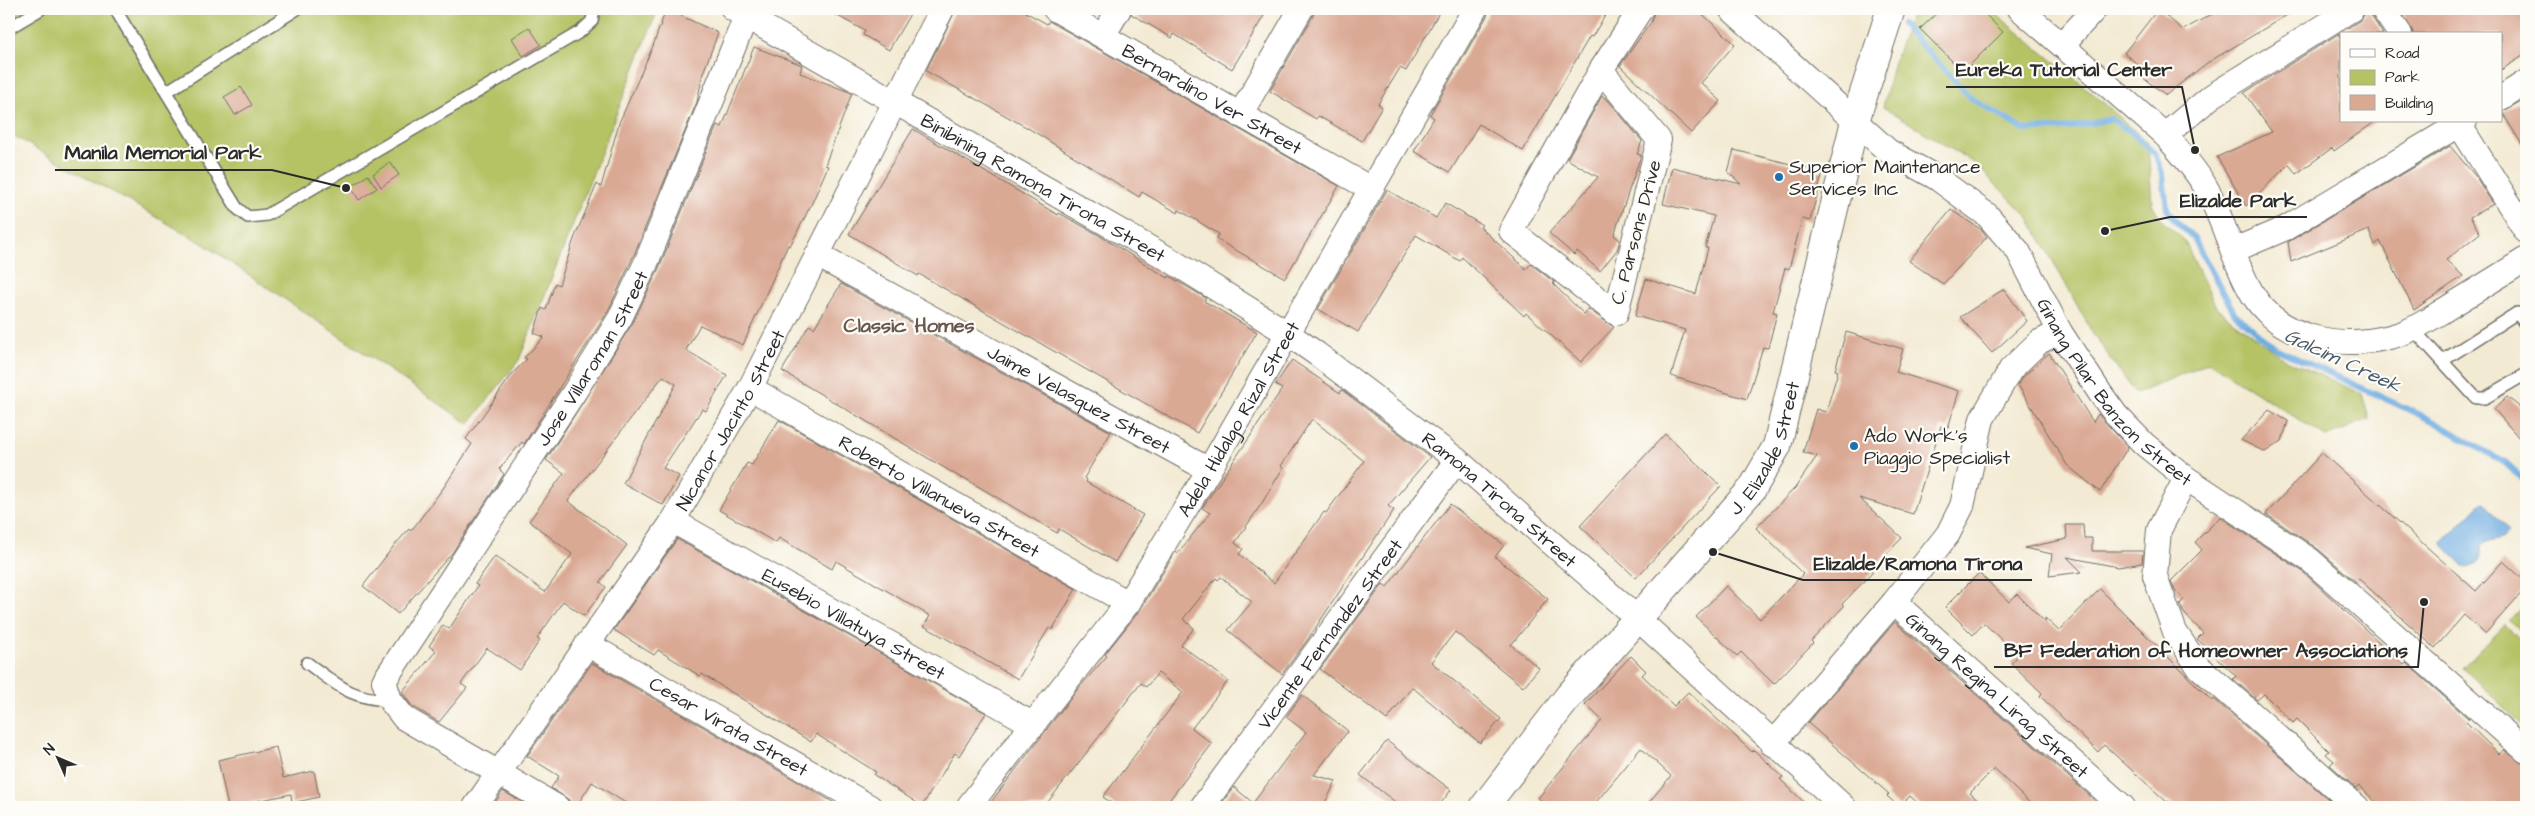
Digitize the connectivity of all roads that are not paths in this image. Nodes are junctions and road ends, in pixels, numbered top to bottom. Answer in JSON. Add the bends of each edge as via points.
{"nodes":[{"id":1,"x":41,"y":9,"type":"edge"},
{"id":2,"x":115,"y":9,"type":"edge"},
{"id":3,"x":297,"y":9,"type":"edge"},
{"id":4,"x":594,"y":9,"type":"edge"},
{"id":5,"x":942,"y":9,"type":"edge"},
{"id":6,"x":1055,"y":9,"type":"edge"},
{"id":7,"x":1119,"y":9,"type":"edge"},
{"id":8,"x":1300,"y":9,"type":"edge"},
{"id":9,"x":1475,"y":9,"type":"edge"},
{"id":10,"x":1641,"y":9,"type":"edge"},
{"id":11,"x":1732,"y":9,"type":"edge"},
{"id":12,"x":1891,"y":9,"type":"edge"},
{"id":13,"x":2020,"y":9,"type":"edge"},
{"id":14,"x":2094,"y":9,"type":"edge"},
{"id":15,"x":2352,"y":9,"type":"edge"},
{"id":16,"x":2383,"y":9,"type":"edge"},
{"id":17,"x":743,"y":11,"type":"edge"},
{"id":18,"x":9,"y":28,"type":"edge"},
{"id":19,"x":2399,"y":32,"type":"edge"},
{"id":20,"x":1103,"y":36,"type":"junction"},
{"id":21,"x":2062,"y":45,"type":"junction"},
{"id":22,"x":1601,"y":70,"type":"junction"},
{"id":23,"x":2526,"y":82,"type":"edge"},
{"id":24,"x":166,"y":92,"type":"junction"},
{"id":25,"x":2502,"y":97,"type":"edge"},
{"id":26,"x":897,"y":101,"type":"junction"},
{"id":27,"x":1240,"y":114,"type":"junction"},
{"id":28,"x":1856,"y":121,"type":"junction"},
{"id":29,"x":2461,"y":122,"type":"edge"},
{"id":30,"x":2165,"y":135,"type":"junction"},
{"id":31,"x":1371,"y":189,"type":"junction"},
{"id":32,"x":2526,"y":231,"type":"edge"},
{"id":33,"x":2234,"y":250,"type":"junction"},
{"id":34,"x":817,"y":254,"type":"junction"},
{"id":35,"x":2526,"y":259,"type":"edge"},
{"id":36,"x":2526,"y":325,"type":"edge"},
{"id":37,"x":2412,"y":328,"type":"junction"},
{"id":38,"x":2060,"y":332,"type":"junction"},
{"id":39,"x":1287,"y":333,"type":"junction"},
{"id":40,"x":2442,"y":361,"type":"junction"},
{"id":41,"x":2526,"y":374,"type":"edge"},
{"id":42,"x":1346,"y":376,"type":"joint"},
{"id":43,"x":750,"y":388,"type":"junction"},
{"id":44,"x":1456,"y":460,"type":"junction"},
{"id":45,"x":1209,"y":470,"type":"junction"},
{"id":46,"x":2186,"y":478,"type":"junction"},
{"id":47,"x":673,"y":521,"type":"junction"},
{"id":48,"x":1894,"y":602,"type":"junction"},
{"id":49,"x":1128,"y":604,"type":"junction"},
{"id":50,"x":1643,"y":624,"type":"junction"},
{"id":51,"x":587,"y":644,"type":"junction"},
{"id":52,"x":307,"y":663,"type":"dead end"},
{"id":53,"x":387,"y":690,"type":"junction"},
{"id":54,"x":1034,"y":725,"type":"junction"},
{"id":55,"x":1772,"y":744,"type":"junction"},
{"id":56,"x":2526,"y":751,"type":"edge"},
{"id":57,"x":498,"y":775,"type":"junction"},
{"id":58,"x":475,"y":807,"type":"edge"},
{"id":59,"x":556,"y":807,"type":"edge"},
{"id":60,"x":870,"y":807,"type":"edge"},
{"id":61,"x":968,"y":807,"type":"edge"},
{"id":62,"x":1202,"y":807,"type":"edge"},
{"id":63,"x":1484,"y":807,"type":"edge"},
{"id":64,"x":1844,"y":807,"type":"edge"},
{"id":65,"x":2123,"y":807,"type":"edge"},
{"id":66,"x":2357,"y":807,"type":"edge"}],
"edges":[{"from":1,"to":18,"type":"lane"},
{"from":2,"to":24,"type":"lane"},
{"from":3,"to":24,"type":"lane"},
{"from":4,"to":24,"type":"lane","via":[[592,21],[580,32],[267,215],[248,217],[237,208]]},
{"from":5,"to":26,"type":"street","name":"Nicanor Jacinto Street"},
{"from":6,"to":20,"type":"street","name":"Bernardino Ver Street"},
{"from":7,"to":20,"type":"street"},
{"from":8,"to":27,"type":"street"},
{"from":9,"to":31,"type":"street","name":"Adela Hidalgo Rizal Street"},
{"from":10,"to":22,"type":"street","name":"C. Parsons Drive"},
{"from":11,"to":28,"type":"street","name":"Ginang Pilar Banzon Street"},
{"from":12,"to":28,"type":"street","name":"J. Elizalde Street"},
{"from":13,"to":21,"type":"street"},
{"from":14,"to":21,"type":"street"},
{"from":15,"to":30,"type":"street","via":[[2212,96]]},
{"from":16,"to":19,"type":"street"},
{"from":17,"to":26,"type":"street","name":"Binibining Ramona Tirona Street"},
{"from":17,"to":53,"type":"street","name":"Jose Villaroman Street","via":[[646,263],[620,318]]},
{"from":20,"to":27,"type":"street","name":"Bernardino Ver Street"},
{"from":21,"to":30,"type":"street"},
{"from":22,"to":22,"type":"street","name":"C. Parsons Drive","via":[[1511,232],[1616,313],[1659,140]]},
{"from":23,"to":25,"type":"street"},
{"from":26,"to":34,"type":"street","name":"Nicanor Jacinto Street"},
{"from":26,"to":39,"type":"street","name":"Binibining Ramona Tirona Street","via":[[1172,260]]},
{"from":27,"to":31,"type":"street","name":"Bernardino Ver Street"},
{"from":28,"to":38,"type":"street","name":"Ginang Pilar Banzon Street","via":[[1888,151],[1937,178],[1987,215],[2018,251]]},
{"from":28,"to":50,"type":"street","name":"J. Elizalde Street","via":[[1777,446],[1752,489]]},
{"from":29,"to":32,"type":"street"},
{"from":29,"to":33,"type":"street","via":[[2286,228]]},
{"from":30,"to":33,"type":"street","via":[[2205,186]]},
{"from":31,"to":39,"type":"street","name":"Adela Hidalgo Rizal Street"},
{"from":33,"to":37,"type":"street","via":[[2247,286],[2258,304],[2294,332],[2355,344]]},
{"from":34,"to":43,"type":"street","name":"Nicanor Jacinto Street"},
{"from":34,"to":45,"type":"street","name":"Jaime Velasquez Street"},
{"from":35,"to":37,"type":"street"},
{"from":36,"to":40,"type":"lane","via":[[2518,313]]},
{"from":37,"to":40,"type":"lane"},
{"from":38,"to":46,"type":"street","name":"Ginang Pilar Banzon Street","via":[[2116,415],[2144,444]]},
{"from":38,"to":48,"type":"street","via":[[2039,342],[2011,369],[1982,419],[1962,506],[1948,534]]},
{"from":39,"to":42,"type":"street","name":"Binibining Ramona Tirona Street"},
{"from":39,"to":45,"type":"street","name":"Adela Hidalgo Rizal Street"},
{"from":40,"to":41,"type":"lane","via":[[2476,398],[2485,398]]},
{"from":42,"to":44,"type":"street","name":"Ramona Tirona Street"},
{"from":43,"to":47,"type":"street","name":"Nicanor Jacinto Street"},
{"from":43,"to":49,"type":"street","name":"Roberto Villanueva Street"},
{"from":44,"to":50,"type":"street","name":"Ramona Tirona Street"},
{"from":44,"to":62,"type":"street","name":"Vicente Fernandez Street"},
{"from":45,"to":49,"type":"street","name":"Adela Hidalgo Rizal Street"},
{"from":46,"to":56,"type":"street","name":"Ginang Pilar Banzon Street","via":[[2310,560]]},
{"from":46,"to":66,"type":"street","via":[[2159,530],[2155,576],[2175,632],[2198,666]]},
{"from":47,"to":51,"type":"street","name":"Nicanor Jacinto Street"},
{"from":47,"to":54,"type":"street","name":"Eusebio Villatuya Street"},
{"from":48,"to":55,"type":"street"},
{"from":48,"to":65,"type":"street","name":"Ginang Regina Lirag Street"},
{"from":49,"to":54,"type":"street","name":"Adela Hidalgo Rizal Street"},
{"from":50,"to":55,"type":"street"},
{"from":50,"to":63,"type":"street","name":"J. Elizalde Street","via":[[1570,696]]},
{"from":51,"to":57,"type":"street","name":"Nicanor Jacinto Street"},
{"from":51,"to":60,"type":"street","name":"Cesar Virata Street"},
{"from":52,"to":53,"type":"lane","via":[[348,693],[368,699]]},
{"from":53,"to":57,"type":"street","via":[[404,718]]},
{"from":54,"to":61,"type":"street","name":"Adela Hidalgo Rizal Street"},
{"from":55,"to":64,"type":"street"},
{"from":57,"to":58,"type":"street","name":"Nicanor Jacinto Street"},
{"from":57,"to":59,"type":"street"}]}
